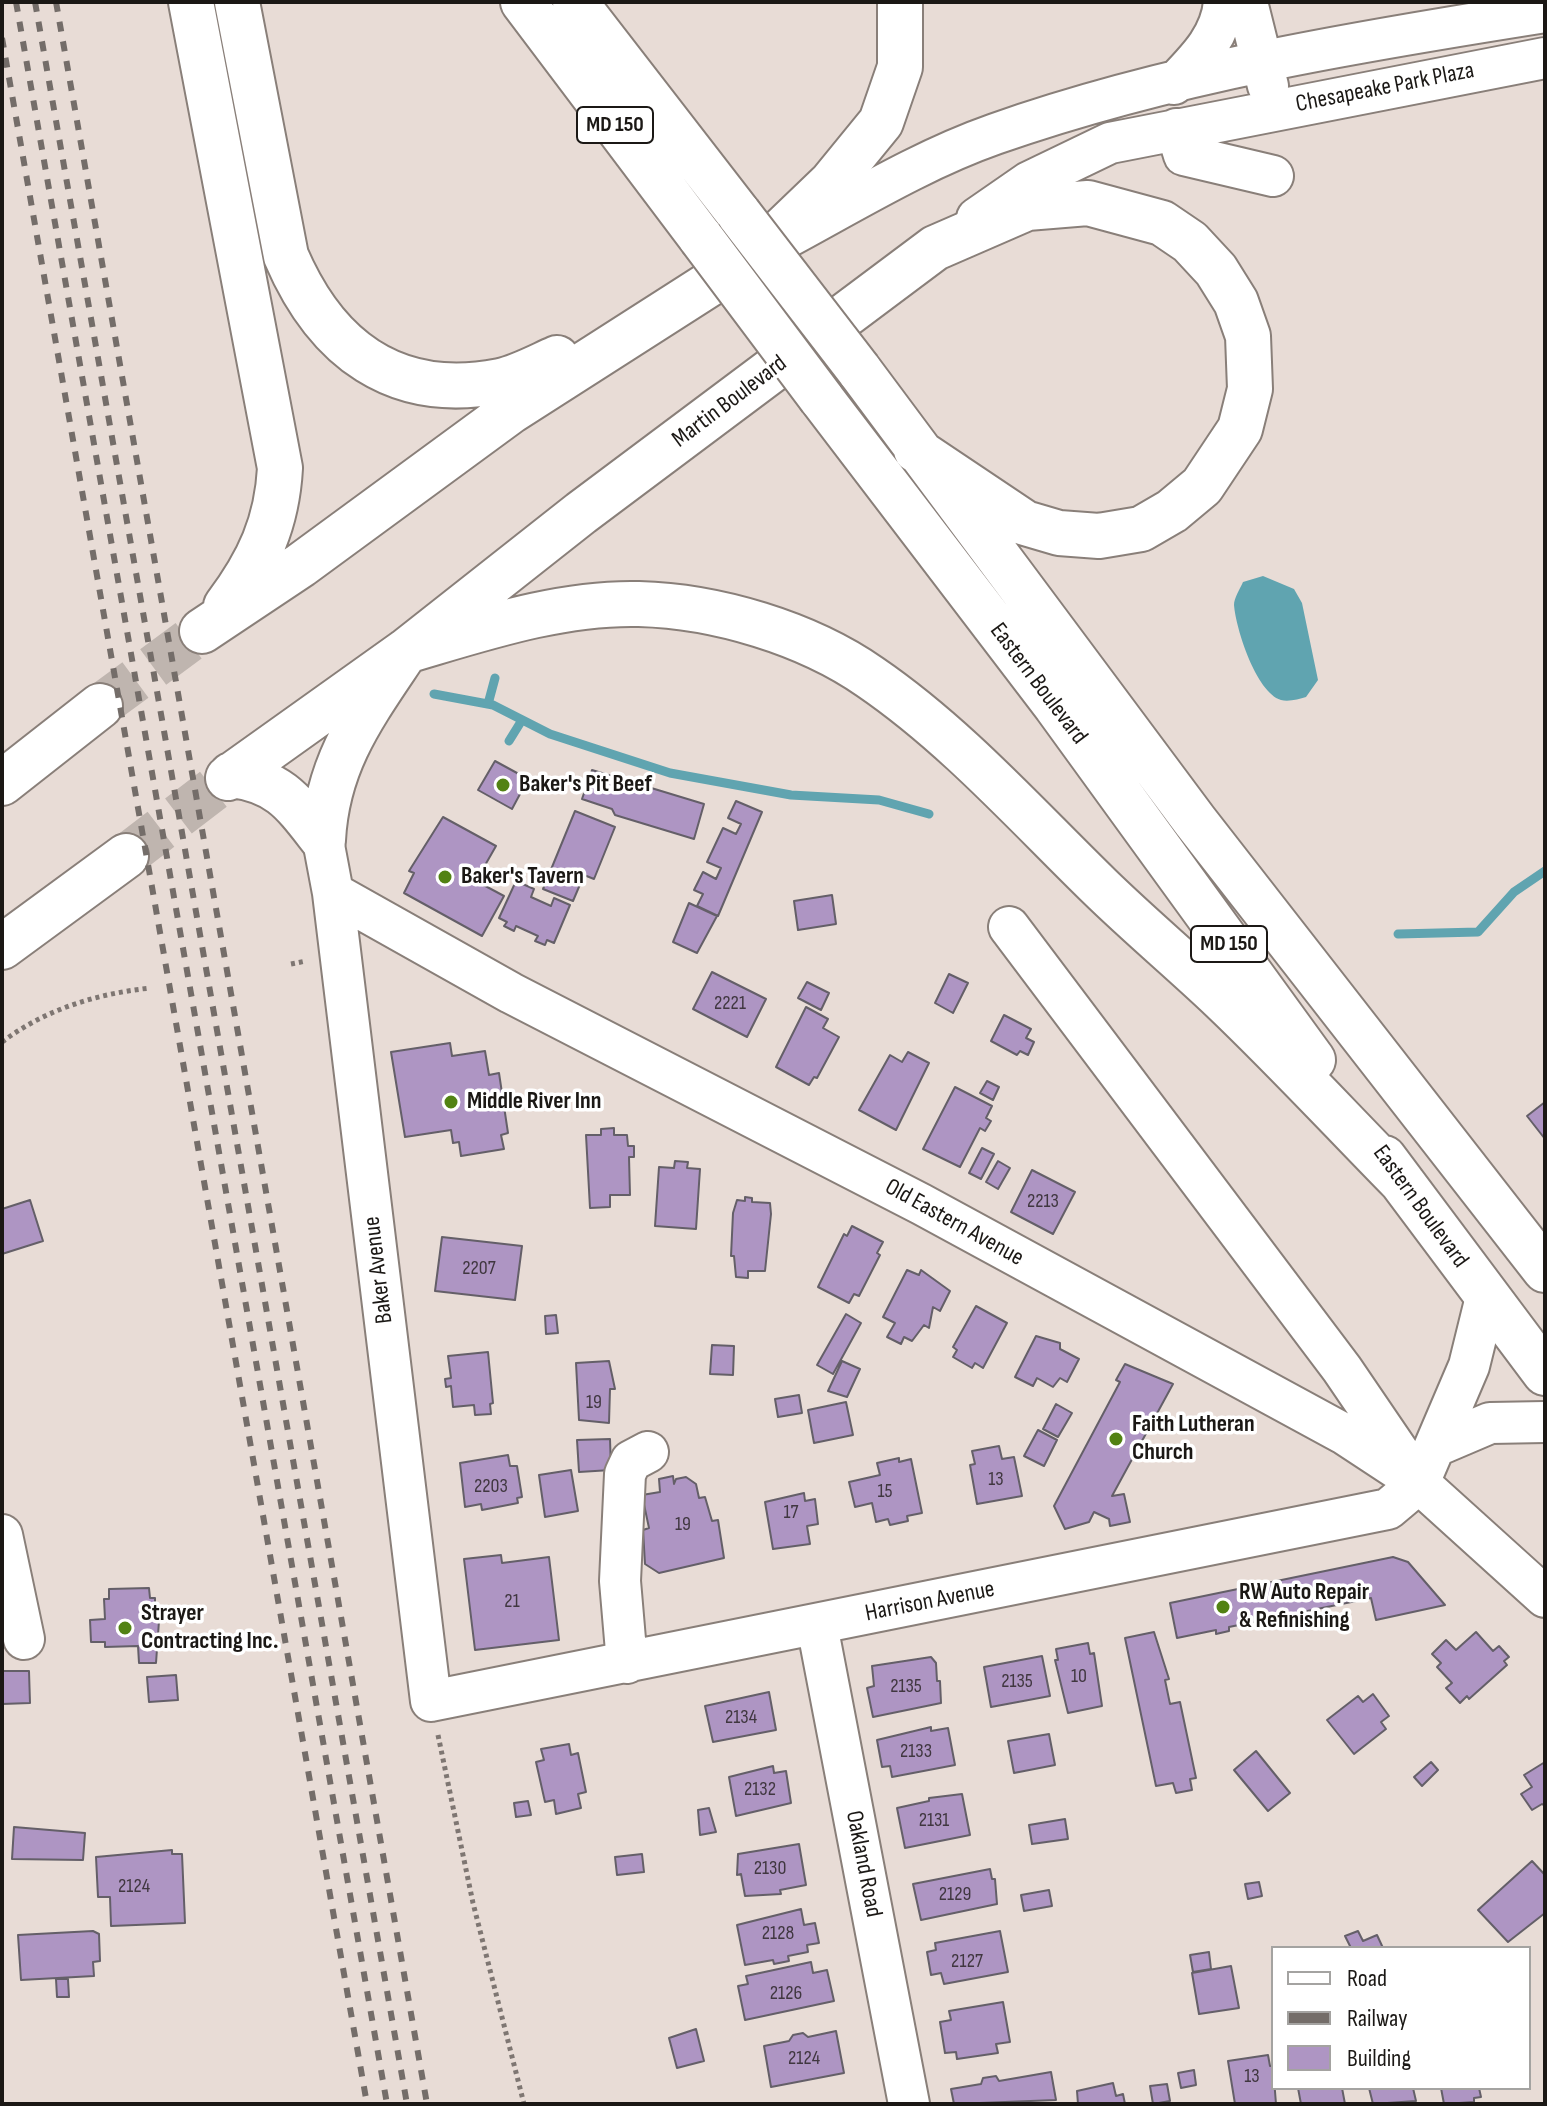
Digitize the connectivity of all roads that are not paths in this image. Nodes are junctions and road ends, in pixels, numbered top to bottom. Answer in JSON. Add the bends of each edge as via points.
{"nodes":[{"id":1,"x":191,"y":2,"type":"edge"},
{"id":2,"x":237,"y":2,"type":"edge"},
{"id":3,"x":575,"y":2,"type":"edge"},
{"id":4,"x":900,"y":2,"type":"edge"},
{"id":5,"x":1224,"y":2,"type":"edge"},
{"id":6,"x":1247,"y":2,"type":"edge"},
{"id":7,"x":524,"y":5,"type":"edge"},
{"id":8,"x":1545,"y":12,"type":"edge"},
{"id":9,"x":596,"y":20,"type":"edge"},
{"id":10,"x":1545,"y":58,"type":"edge"},
{"id":11,"x":1264,"y":62,"type":"junction"},
{"id":12,"x":1174,"y":84,"type":"junction"},
{"id":13,"x":1273,"y":110,"type":"junction"},
{"id":14,"x":1176,"y":129,"type":"junction"},
{"id":15,"x":1273,"y":176,"type":"dead end"},
{"id":16,"x":935,"y":248,"type":"junction"},
{"id":17,"x":758,"y":253,"type":"junction"},
{"id":18,"x":642,"y":326,"type":"junction"},
{"id":19,"x":916,"y":450,"type":"junction"},
{"id":20,"x":406,"y":651,"type":"junction"},
{"id":21,"x":100,"y":706,"type":"tunnel mouth"},
{"id":22,"x":2,"y":783,"type":"edge"},
{"id":23,"x":323,"y":840,"type":"junction"},
{"id":24,"x":126,"y":856,"type":"tunnel mouth"},
{"id":25,"x":333,"y":893,"type":"junction"},
{"id":26,"x":1009,"y":927,"type":"dead end"},
{"id":27,"x":2,"y":947,"type":"edge"},
{"id":28,"x":1402,"y":1182,"type":"junction"},
{"id":29,"x":1545,"y":1270,"type":"edge"},
{"id":30,"x":1486,"y":1297,"type":"junction"},
{"id":31,"x":1545,"y":1373,"type":"edge"},
{"id":32,"x":1545,"y":1422,"type":"edge"},
{"id":33,"x":1436,"y":1446,"type":"junction"},
{"id":34,"x":648,"y":1452,"type":"dead end"},
{"id":35,"x":1419,"y":1483,"type":"junction"},
{"id":36,"x":2,"y":1535,"type":"edge"},
{"id":37,"x":1545,"y":1597,"type":"edge"},
{"id":38,"x":817,"y":1625,"type":"junction"},
{"id":39,"x":24,"y":1639,"type":"dead end"},
{"id":40,"x":627,"y":1663,"type":"junction"},
{"id":41,"x":431,"y":1701,"type":"joint"},
{"id":42,"x":909,"y":2104,"type":"edge"}],
"edges":[{"from":1,"to":18,"type":"main road","via":[[280,468],[272,527],[258,560],[205,629],[511,411]]},
{"from":2,"to":18,"type":"main road","via":[[286,256],[301,291],[344,344],[370,364],[402,378],[474,384],[503,381]]},
{"from":3,"to":9,"type":"main road","name":"Eastern Boulevard","number":"MD 150"},
{"from":4,"to":17,"type":"main road","via":[[900,67],[881,122],[832,182]]},
{"from":5,"to":12,"type":"street","via":[[1223,19],[1204,52]]},
{"from":6,"to":11,"type":"street","name":"Chesapeake Park Plaza"},
{"from":7,"to":28,"type":"main road","name":"Eastern Boulevard","number":"MD 150","bridge":true,"via":[[1056,706]]},
{"from":8,"to":11,"type":"street","name":"Chesapeake Park Plaza"},
{"from":9,"to":19,"type":"main road","name":"Eastern Boulevard","number":"MD 150","bridge":true},
{"from":10,"to":13,"type":"street","name":"Chesapeake Park Plaza"},
{"from":11,"to":12,"type":"street"},
{"from":11,"to":13,"type":"street","name":"Chesapeake Park Plaza"},
{"from":12,"to":17,"type":"street","via":[[993,134],[902,175]]},
{"from":13,"to":14,"type":"street","name":"Martin Boulevard"},
{"from":14,"to":15,"type":"street","via":[[1184,155]]},
{"from":14,"to":16,"type":"street","name":"Martin Boulevard","via":[[1110,143],[1068,161]]},
{"from":16,"to":19,"type":"main road","via":[[1027,208],[1057,203],[1088,203],[1162,223],[1190,242],[1236,302],[1248,336],[1250,389],[1240,429],[1202,486],[1141,529],[1099,536],[1025,523]]},
{"from":16,"to":20,"type":"main road","name":"Martin Boulevard"},
{"from":17,"to":18,"type":"main road"},
{"from":19,"to":29,"type":"main road","name":"Eastern Boulevard","number":"MD 150","via":[[1195,821]]},
{"from":20,"to":23,"type":"main road","via":[[362,717],[333,775]]},
{"from":20,"to":23,"type":"main road","name":"Martin Boulevard","via":[[230,776],[269,783],[293,802]]},
{"from":20,"to":28,"type":"main road","via":[[544,614],[638,604],[755,625],[836,657],[870,676],[953,745],[1221,998]]},
{"from":21,"to":22,"type":"main road"},
{"from":23,"to":25,"type":"street","name":"Baker Avenue"},
{"from":24,"to":27,"type":"main road"},
{"from":25,"to":35,"type":"street","name":"Old Eastern Avenue","via":[[511,993],[921,1204],[1272,1394]]},
{"from":25,"to":41,"type":"street","name":"Baker Avenue"},
{"from":26,"to":35,"type":"street","via":[[1342,1369]]},
{"from":28,"to":30,"type":"main road","name":"Eastern Boulevard","number":"MD 150"},
{"from":30,"to":31,"type":"main road","name":"Eastern Boulevard","number":"MD 150"},
{"from":30,"to":33,"type":"street","via":[[1469,1366]]},
{"from":32,"to":33,"type":"street","via":[[1490,1423]]},
{"from":33,"to":35,"type":"street"},
{"from":34,"to":40,"type":"street","via":[[631,1461],[625,1474],[620,1581]]},
{"from":35,"to":37,"type":"street","name":"Old Eastern Avenue"},
{"from":35,"to":38,"type":"street","name":"Harrison Avenue","via":[[1388,1509]]},
{"from":36,"to":39,"type":"street"},
{"from":38,"to":40,"type":"street","name":"Harrison Avenue"},
{"from":38,"to":42,"type":"street","name":"Oakland Road"},
{"from":40,"to":41,"type":"street","name":"Harrison Avenue"}]}
